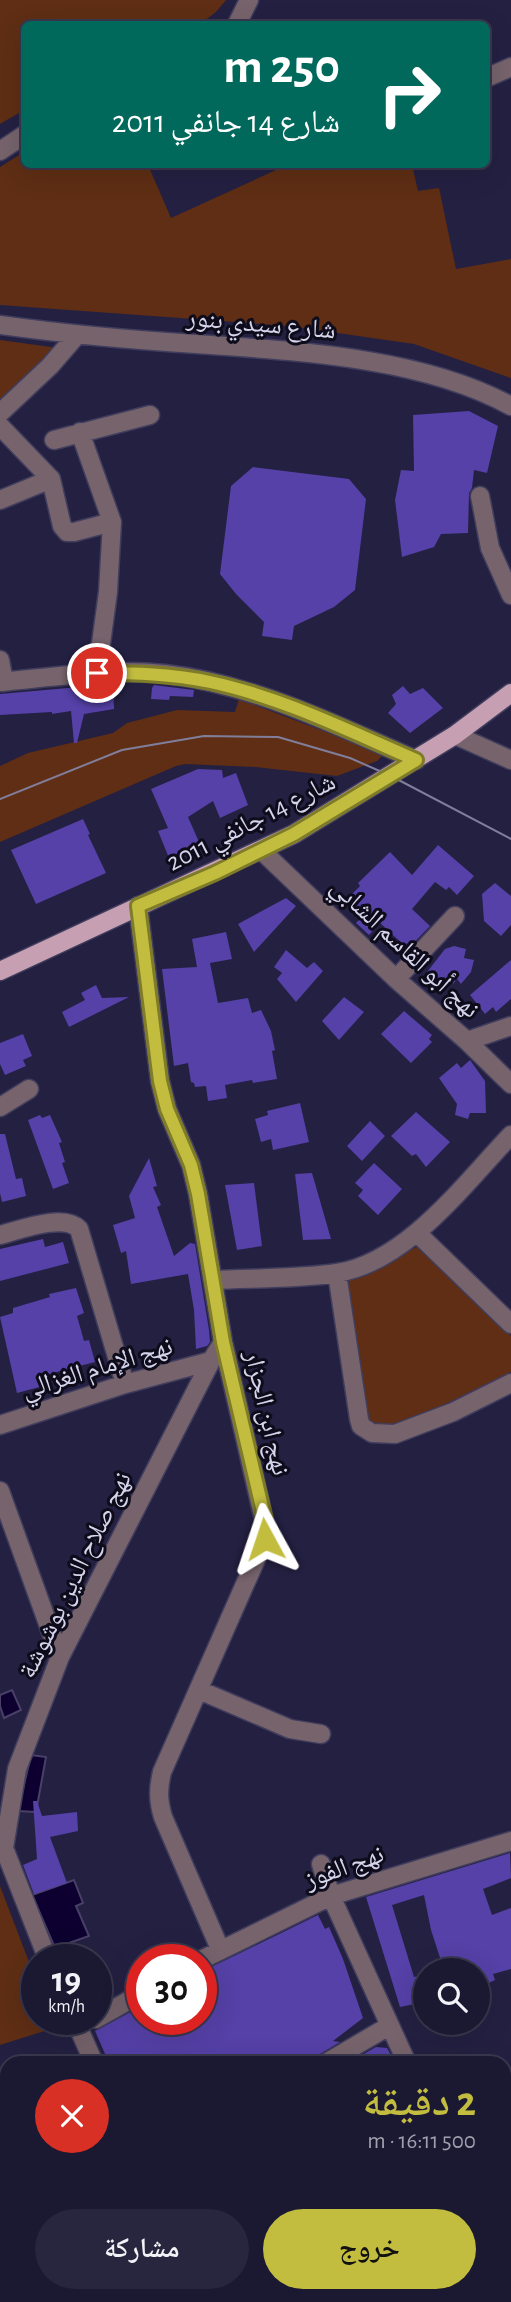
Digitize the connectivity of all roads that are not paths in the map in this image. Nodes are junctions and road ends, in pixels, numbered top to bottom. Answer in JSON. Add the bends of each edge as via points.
{"nodes":[{"id":1,"x":249,"y":0,"type":"edge"},
{"id":2,"x":238,"y":21,"type":"edge"},
{"id":3,"x":511,"y":67,"type":"edge"},
{"id":4,"x":490,"y":76,"type":"edge"},
{"id":5,"x":21,"y":137,"type":"edge"},
{"id":6,"x":0,"y":151,"type":"edge"},
{"id":7,"x":0,"y":326,"type":"edge"},
{"id":8,"x":76,"y":336,"type":"junction"},
{"id":9,"x":511,"y":406,"type":"edge"},
{"id":10,"x":0,"y":414,"type":"edge"},
{"id":11,"x":150,"y":415,"type":"dead end"},
{"id":12,"x":0,"y":426,"type":"edge"},
{"id":13,"x":80,"y":432,"type":"junction"},
{"id":14,"x":54,"y":440,"type":"dead end"},
{"id":15,"x":51,"y":479,"type":"junction"},
{"id":16,"x":480,"y":496,"type":"dead end"},
{"id":17,"x":0,"y":500,"type":"edge"},
{"id":18,"x":112,"y":522,"type":"junction"},
{"id":19,"x":509,"y":588,"type":"edge"},
{"id":20,"x":0,"y":660,"type":"edge"},
{"id":21,"x":97,"y":673,"type":"junction"},
{"id":22,"x":2,"y":682,"type":"edge"},
{"id":23,"x":511,"y":693,"type":"edge"},
{"id":24,"x":456,"y":735,"type":"junction"},
{"id":25,"x":416,"y":760,"type":"junction"},
{"id":26,"x":511,"y":760,"type":"edge"},
{"id":27,"x":262,"y":851,"type":"junction"},
{"id":28,"x":138,"y":906,"type":"junction"},
{"id":29,"x":455,"y":916,"type":"dead end"},
{"id":30,"x":0,"y":971,"type":"edge"},
{"id":31,"x":396,"y":979,"type":"junction"},
{"id":32,"x":511,"y":1026,"type":"edge"},
{"id":33,"x":467,"y":1041,"type":"junction"},
{"id":34,"x":511,"y":1084,"type":"edge"},
{"id":35,"x":29,"y":1089,"type":"dead end"},
{"id":36,"x":0,"y":1107,"type":"edge"},
{"id":37,"x":511,"y":1135,"type":"edge"},
{"id":38,"x":418,"y":1233,"type":"junction"},
{"id":39,"x":0,"y":1235,"type":"edge"},
{"id":40,"x":337,"y":1273,"type":"junction"},
{"id":41,"x":214,"y":1280,"type":"junction"},
{"id":42,"x":511,"y":1324,"type":"edge"},
{"id":43,"x":223,"y":1342,"type":"junction"},
{"id":44,"x":211,"y":1361,"type":"junction"},
{"id":45,"x":511,"y":1383,"type":"edge"},
{"id":46,"x":125,"y":1384,"type":"junction"},
{"id":47,"x":0,"y":1425,"type":"edge"},
{"id":48,"x":0,"y":1491,"type":"edge"},
{"id":49,"x":60,"y":1657,"type":"junction"},
{"id":50,"x":199,"y":1689,"type":"junction"},
{"id":51,"x":321,"y":1734,"type":"dead end"},
{"id":52,"x":8,"y":1770,"type":"edge"},
{"id":53,"x":511,"y":1841,"type":"edge"},
{"id":54,"x":3,"y":1854,"type":"edge"},
{"id":55,"x":321,"y":1864,"type":"dead end"},
{"id":56,"x":331,"y":1896,"type":"junction"},
{"id":57,"x":41,"y":1944,"type":"edge"},
{"id":58,"x":220,"y":1949,"type":"junction"},
{"id":59,"x":217,"y":1951,"type":"edge"},
{"id":60,"x":389,"y":2026,"type":"junction"},
{"id":61,"x":89,"y":2035,"type":"edge"},
{"id":62,"x":93,"y":2056,"type":"edge"},
{"id":63,"x":338,"y":2056,"type":"edge"},
{"id":64,"x":404,"y":2056,"type":"edge"}],
"edges":[{"from":1,"to":2,"type":"street"},
{"from":3,"to":4,"type":"street"},
{"from":5,"to":6,"type":"street"},
{"from":7,"to":8,"type":"street","name":"شارع سيدي بنور"},
{"from":8,"to":9,"type":"street","name":"شارع سيدي بنور","via":[[344,358],[443,378]]},
{"from":8,"to":10,"type":"street"},
{"from":11,"to":13,"type":"street"},
{"from":12,"to":15,"type":"street"},
{"from":13,"to":14,"type":"street"},
{"from":13,"to":18,"type":"street"},
{"from":15,"to":17,"type":"street"},
{"from":15,"to":18,"type":"street","via":[[67,531]]},
{"from":16,"to":19,"type":"street","via":[[490,548]]},
{"from":18,"to":21,"type":"street"},
{"from":20,"to":22,"type":"street"},
{"from":21,"to":22,"type":"street"},
{"from":21,"to":25,"type":"street","via":[[164,674],[211,682],[260,696]]},
{"from":23,"to":24,"type":"main road","name":"شارع 14 جانفي 2011"},
{"from":24,"to":25,"type":"main road","name":"شارع 14 جانفي 2011"},
{"from":24,"to":26,"type":"street"},
{"from":25,"to":27,"type":"main road","name":"شارع 14 جانفي 2011"},
{"from":27,"to":28,"type":"main road","name":"شارع 14 جانفي 2011"},
{"from":27,"to":31,"type":"street","name":"نهج أبو القاسم الشابي"},
{"from":28,"to":30,"type":"main road","name":"شارع 14 جانفي 2011"},
{"from":28,"to":41,"type":"street","name":"نهج ابن الجزار","via":[[160,1081],[191,1165]]},
{"from":29,"to":31,"type":"street"},
{"from":31,"to":33,"type":"street","name":"نهج أبو القاسم الشابي"},
{"from":32,"to":33,"type":"street"},
{"from":33,"to":34,"type":"street","name":"نهج أبو القاسم الشابي"},
{"from":35,"to":36,"type":"street"},
{"from":37,"to":38,"type":"street"},
{"from":38,"to":40,"type":"street","via":[[380,1258]]},
{"from":38,"to":42,"type":"street"},
{"from":39,"to":46,"type":"street","via":[[61,1221],[79,1229]]},
{"from":40,"to":41,"type":"street"},
{"from":40,"to":45,"type":"street","via":[[359,1419],[372,1433],[395,1434]]},
{"from":41,"to":43,"type":"street","name":"نهج ابن الجزار"},
{"from":43,"to":44,"type":"street","name":"نهج صلاح الدين بوشوشة"},
{"from":43,"to":50,"type":"street","name":"نهج ابن الجزار","via":[[266,1529]]},
{"from":44,"to":46,"type":"street","name":"نهج الإمام الغزالي"},
{"from":44,"to":49,"type":"street","name":"نهج صلاح الدين بوشوشة"},
{"from":46,"to":47,"type":"street","name":"نهج الإمام الغزالي"},
{"from":48,"to":49,"type":"street"},
{"from":49,"to":52,"type":"street","name":"نهج صلاح الدين بوشوشة"},
{"from":50,"to":51,"type":"street","via":[[290,1730]]},
{"from":50,"to":58,"type":"street","name":"نهج ابن الجزار","via":[[162,1772],[158,1799]]},
{"from":52,"to":54,"type":"street","name":"نهج صلاح الدين بوشوشة"},
{"from":53,"to":56,"type":"street","name":"نهج الفوز"},
{"from":54,"to":57,"type":"street","name":"نهج صلاح الدين بوشوشة"},
{"from":55,"to":56,"type":"street"},
{"from":56,"to":58,"type":"street","name":"نهج الفوز"},
{"from":56,"to":60,"type":"street"},
{"from":58,"to":59,"type":"street","name":"نهج الفوز"},
{"from":60,"to":63,"type":"street"},
{"from":60,"to":64,"type":"street"},
{"from":61,"to":62,"type":"street"}]}
